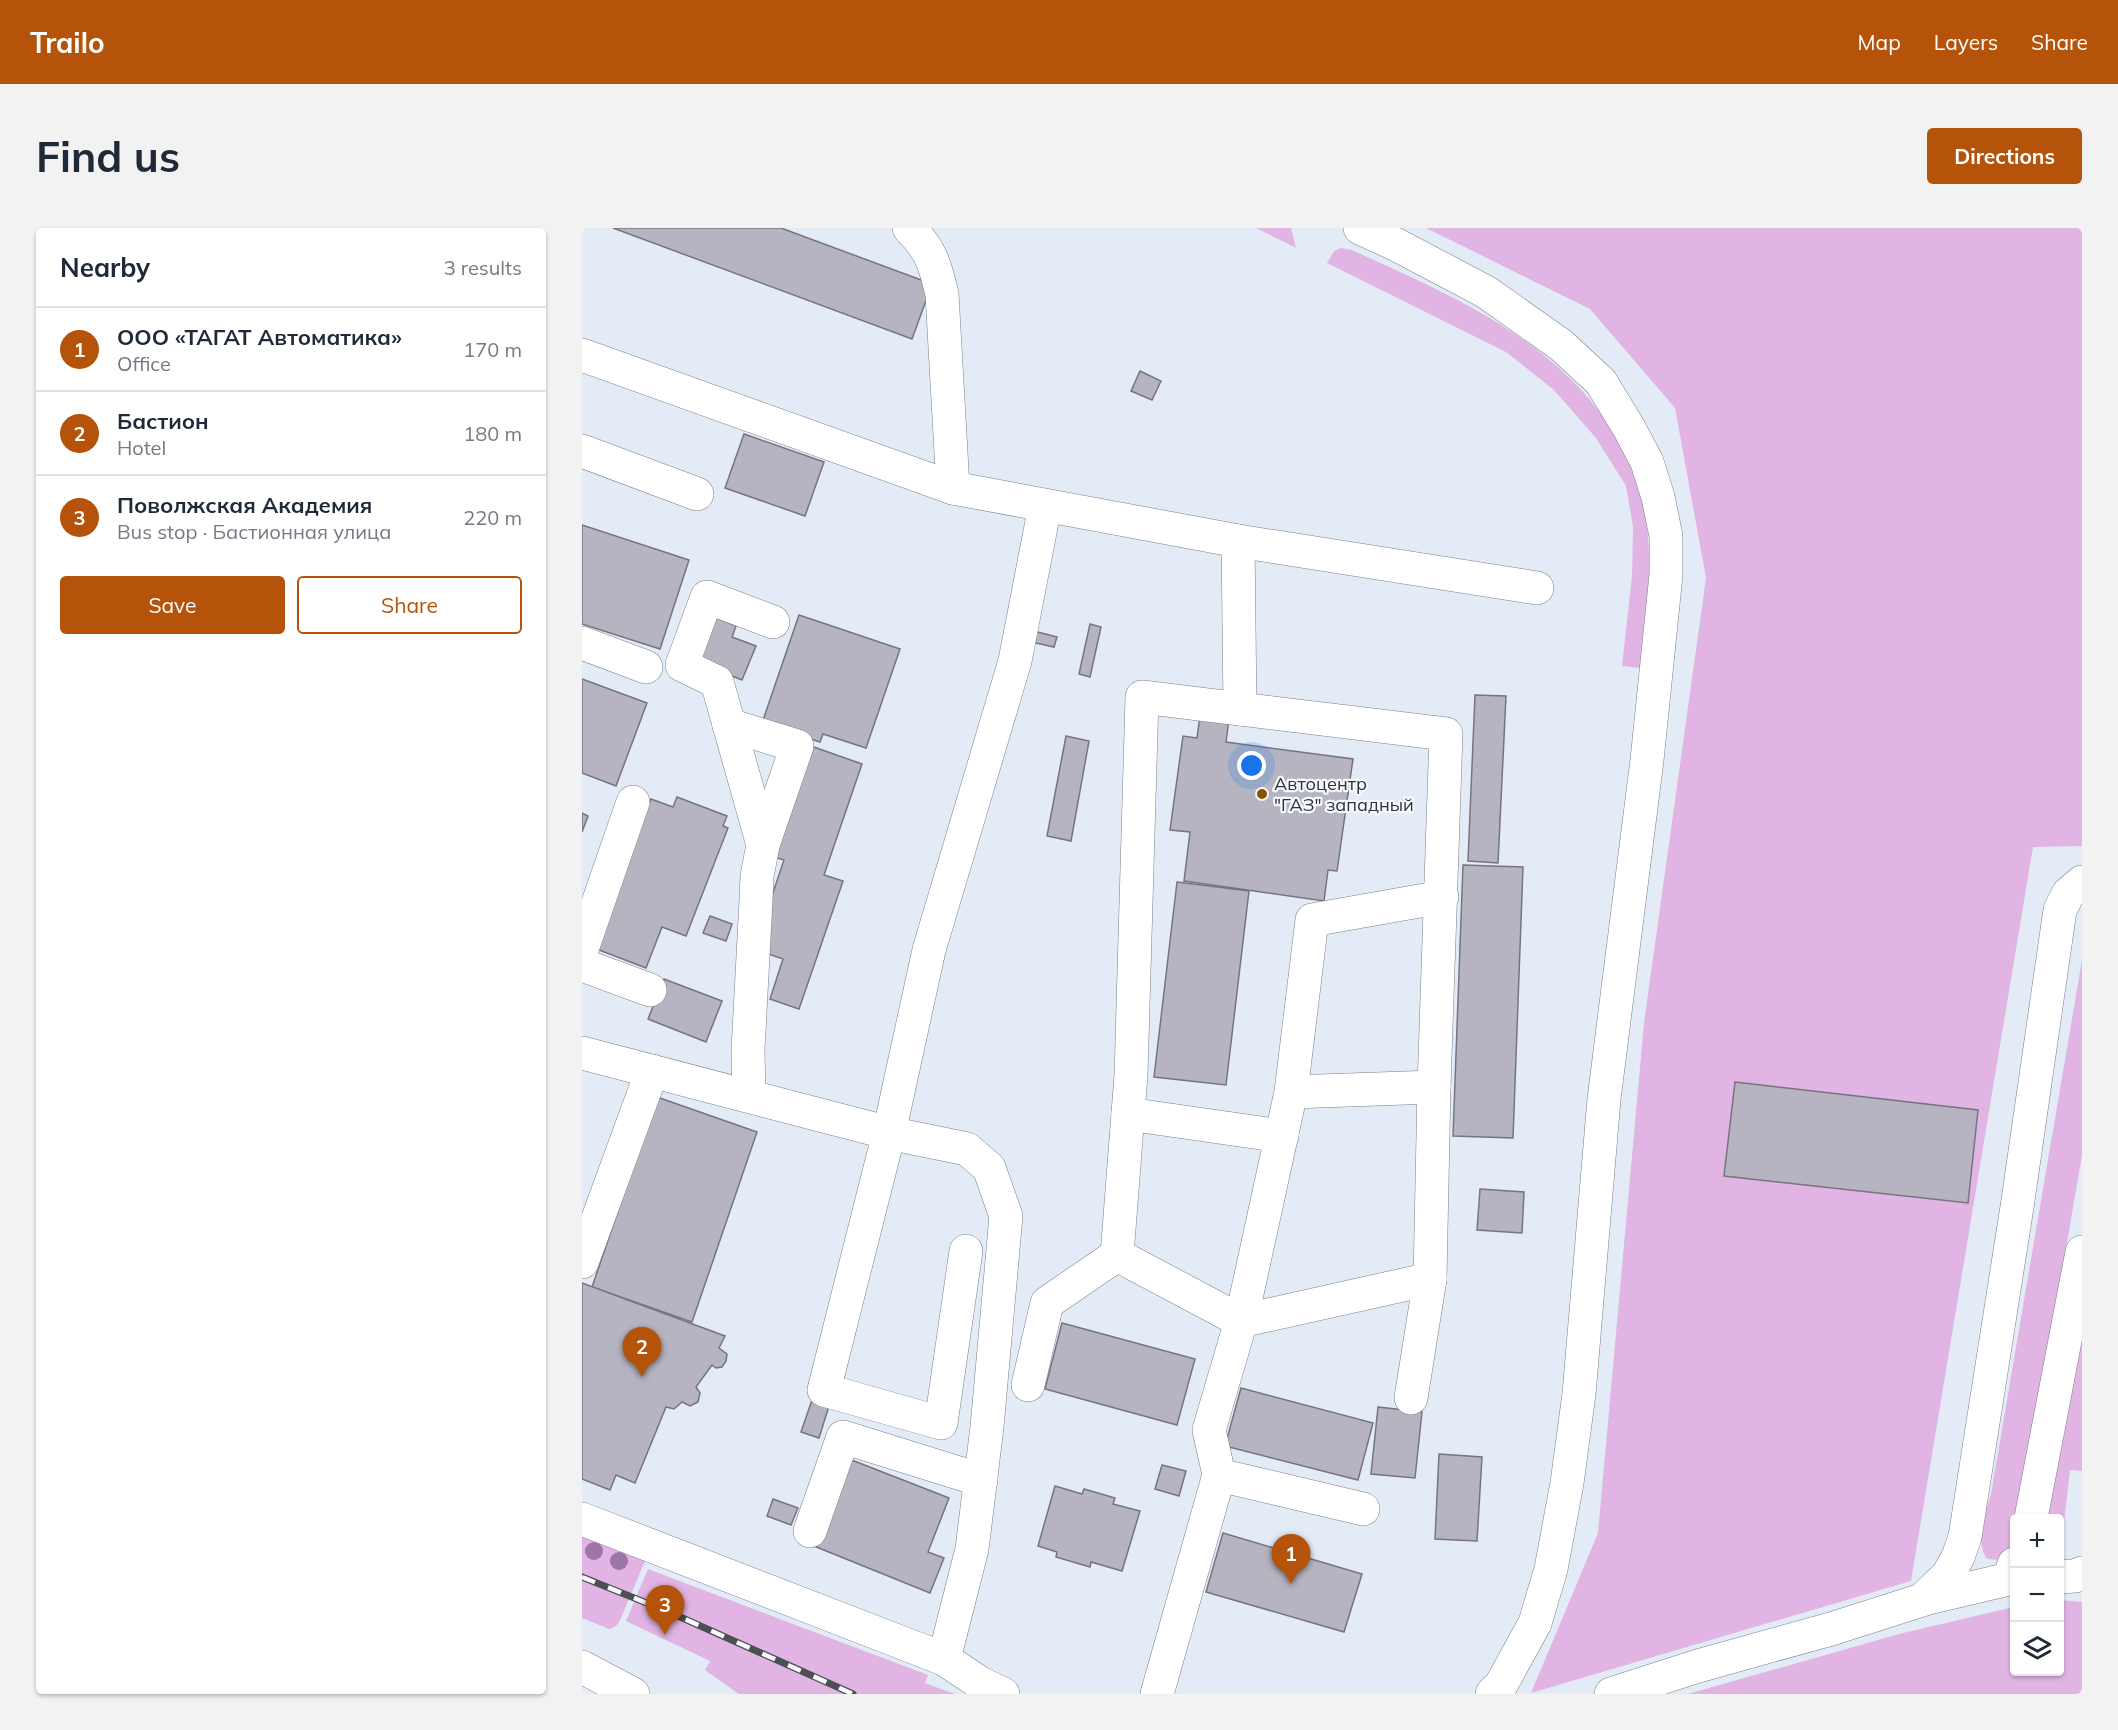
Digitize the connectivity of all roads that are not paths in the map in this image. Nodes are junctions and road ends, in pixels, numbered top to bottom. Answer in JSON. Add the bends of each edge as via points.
{"nodes":[{"id":1,"x":909,"y":228,"type":"edge"},
{"id":2,"x":1360,"y":228,"type":"edge"},
{"id":3,"x":582,"y":355,"type":"edge"},
{"id":4,"x":582,"y":451,"type":"edge"},
{"id":5,"x":953,"y":488,"type":"junction"},
{"id":6,"x":697,"y":494,"type":"dead end"},
{"id":7,"x":1045,"y":506,"type":"junction"},
{"id":8,"x":1238,"y":541,"type":"junction"},
{"id":9,"x":1537,"y":588,"type":"dead end"},
{"id":10,"x":773,"y":622,"type":"dead end"},
{"id":11,"x":582,"y":643,"type":"edge"},
{"id":12,"x":646,"y":667,"type":"dead end"},
{"id":13,"x":1240,"y":709,"type":"junction"},
{"id":14,"x":729,"y":725,"type":"junction"},
{"id":15,"x":633,"y":802,"type":"dead end"},
{"id":16,"x":763,"y":845,"type":"junction"},
{"id":17,"x":2082,"y":882,"type":"edge"},
{"id":18,"x":1442,"y":897,"type":"junction"},
{"id":19,"x":582,"y":949,"type":"edge"},
{"id":20,"x":582,"y":965,"type":"edge"},
{"id":21,"x":650,"y":990,"type":"dead end"},
{"id":22,"x":582,"y":1053,"type":"edge"},
{"id":23,"x":652,"y":1071,"type":"junction"},
{"id":24,"x":1434,"y":1087,"type":"junction"},
{"id":25,"x":1291,"y":1092,"type":"junction"},
{"id":26,"x":750,"y":1096,"type":"junction"},
{"id":27,"x":1128,"y":1114,"type":"junction"},
{"id":28,"x":889,"y":1133,"type":"junction"},
{"id":29,"x":1282,"y":1136,"type":"junction"},
{"id":30,"x":966,"y":1251,"type":"dead end"},
{"id":31,"x":2082,"y":1252,"type":"edge"},
{"id":32,"x":1117,"y":1254,"type":"junction"},
{"id":33,"x":582,"y":1262,"type":"edge"},
{"id":34,"x":1430,"y":1279,"type":"junction"},
{"id":35,"x":1242,"y":1321,"type":"junction"},
{"id":36,"x":1028,"y":1385,"type":"dead end"},
{"id":37,"x":1411,"y":1398,"type":"dead end"},
{"id":38,"x":1219,"y":1475,"type":"junction"},
{"id":39,"x":981,"y":1480,"type":"junction"},
{"id":40,"x":1363,"y":1509,"type":"dead end"},
{"id":41,"x":2032,"y":1514,"type":"edge"},
{"id":42,"x":582,"y":1519,"type":"edge"},
{"id":43,"x":810,"y":1531,"type":"dead end"},
{"id":44,"x":2082,"y":1573,"type":"edge"},
{"id":45,"x":2010,"y":1575,"type":"edge"},
{"id":46,"x":2064,"y":1577,"type":"edge"},
{"id":47,"x":1922,"y":1600,"type":"junction"},
{"id":48,"x":944,"y":1659,"type":"junction"},
{"id":49,"x":583,"y":1669,"type":"edge"},
{"id":50,"x":633,"y":1694,"type":"edge"},
{"id":51,"x":1003,"y":1694,"type":"edge"},
{"id":52,"x":1157,"y":1694,"type":"edge"},
{"id":53,"x":1492,"y":1694,"type":"edge"},
{"id":54,"x":1611,"y":1694,"type":"edge"}],
"edges":[{"from":1,"to":5,"type":"main road","via":[[935,264],[942,294]]},
{"from":2,"to":53,"type":"main road","via":[[1486,292],[1561,345],[1601,382],[1647,462],[1665,536],[1665,586],[1647,760],[1604,1099],[1579,1394],[1567,1483],[1551,1569],[1535,1623],[1501,1685]]},
{"from":3,"to":5,"type":"main road"},
{"from":4,"to":6,"type":"main road"},
{"from":5,"to":7,"type":"main road"},
{"from":7,"to":8,"type":"main road"},
{"from":7,"to":28,"type":"main road","via":[[1015,661],[929,950]]},
{"from":8,"to":9,"type":"main road"},
{"from":8,"to":13,"type":"main road"},
{"from":10,"to":14,"type":"main road","via":[[707,597],[682,665],[717,681]]},
{"from":11,"to":12,"type":"main road"},
{"from":13,"to":18,"type":"main road","via":[[1446,734]]},
{"from":13,"to":27,"type":"main road","via":[[1142,697]]},
{"from":14,"to":16,"type":"main road"},
{"from":14,"to":16,"type":"main road","via":[[796,746]]},
{"from":15,"to":19,"type":"main road"},
{"from":16,"to":26,"type":"main road","via":[[757,876],[748,1050]]},
{"from":17,"to":47,"type":"main road","via":[[2068,894],[2060,910],[1965,1537],[1948,1575]]},
{"from":18,"to":24,"type":"main road"},
{"from":18,"to":25,"type":"main road","via":[[1312,920]]},
{"from":20,"to":21,"type":"main road"},
{"from":22,"to":23,"type":"main road"},
{"from":23,"to":26,"type":"main road"},
{"from":23,"to":33,"type":"main road"},
{"from":24,"to":25,"type":"main road"},
{"from":24,"to":34,"type":"main road"},
{"from":25,"to":29,"type":"main road"},
{"from":26,"to":28,"type":"main road"},
{"from":27,"to":29,"type":"main road"},
{"from":27,"to":32,"type":"main road"},
{"from":28,"to":30,"type":"main road","via":[[824,1390],[941,1423]]},
{"from":28,"to":39,"type":"main road","via":[[967,1149],[989,1168],[1006,1216]]},
{"from":29,"to":35,"type":"main road"},
{"from":31,"to":41,"type":"main road"},
{"from":32,"to":35,"type":"main road"},
{"from":32,"to":36,"type":"main road","via":[[1047,1303]]},
{"from":34,"to":35,"type":"main road"},
{"from":34,"to":37,"type":"main road"},
{"from":35,"to":38,"type":"main road","via":[[1209,1430]]},
{"from":38,"to":40,"type":"main road"},
{"from":38,"to":52,"type":"main road"},
{"from":39,"to":43,"type":"main road","via":[[843,1437]]},
{"from":39,"to":48,"type":"main road","via":[[972,1549]]},
{"from":42,"to":48,"type":"main road"},
{"from":44,"to":46,"type":"main road"},
{"from":45,"to":47,"type":"main road"},
{"from":47,"to":54,"type":"main road"},
{"from":48,"to":51,"type":"main road"},
{"from":49,"to":50,"type":"main road"}]}
